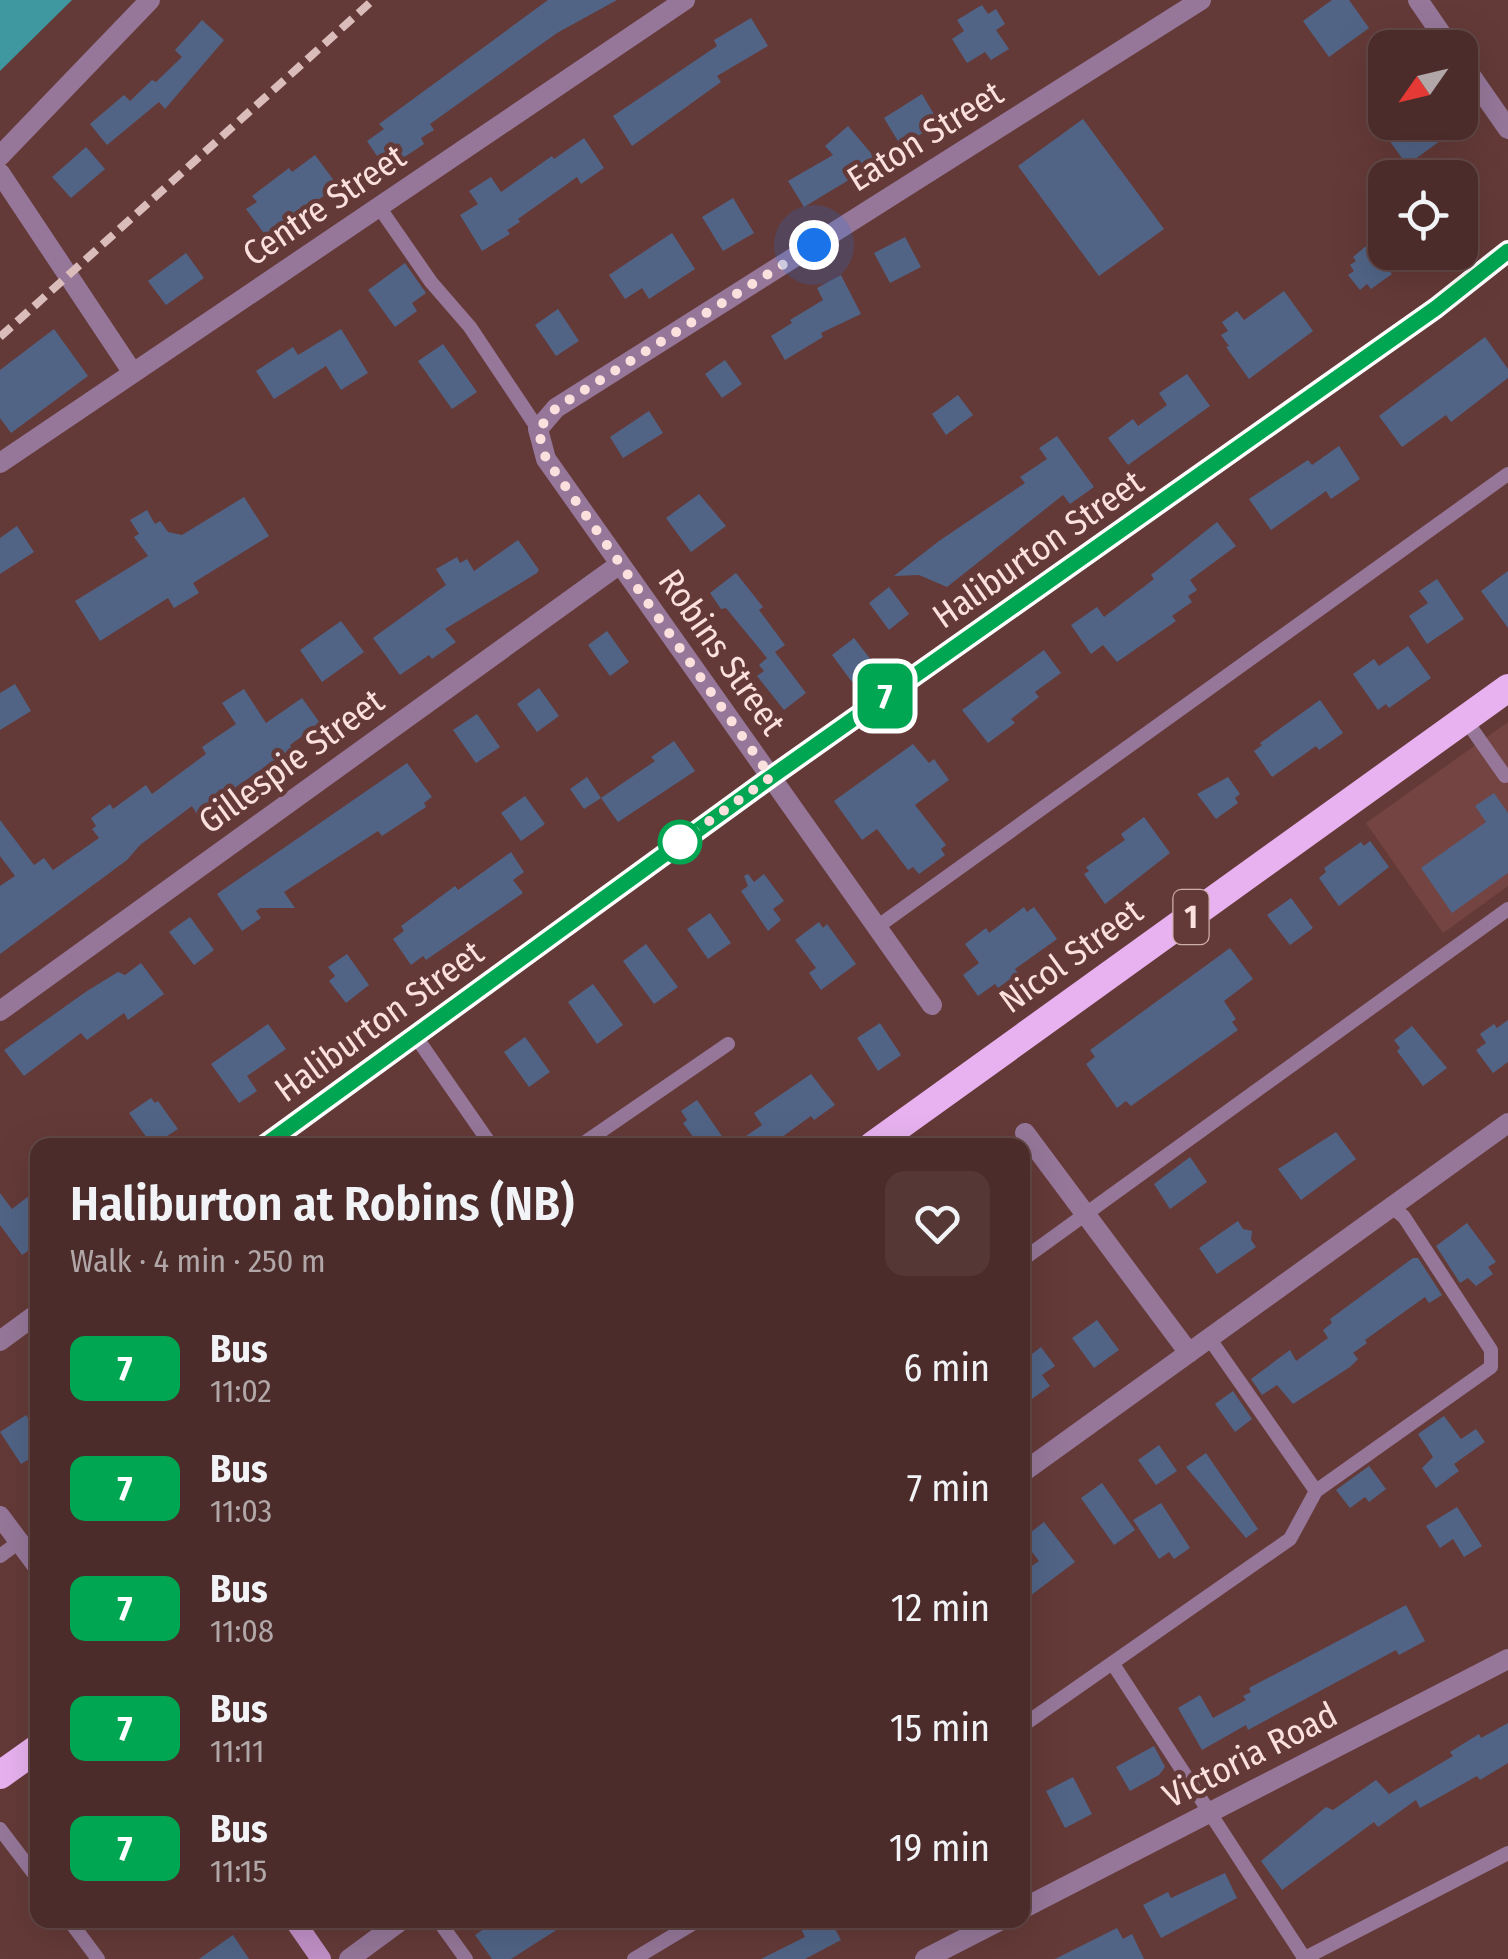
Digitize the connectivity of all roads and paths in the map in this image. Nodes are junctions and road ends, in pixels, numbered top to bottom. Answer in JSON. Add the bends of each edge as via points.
{"nodes":[{"id":1,"x":150,"y":0,"type":"edge"},
{"id":2,"x":685,"y":0,"type":"edge"},
{"id":3,"x":1201,"y":0,"type":"edge"},
{"id":4,"x":1418,"y":0,"type":"edge"},
{"id":5,"x":1439,"y":30,"type":"edge"},
{"id":6,"x":1478,"y":86,"type":"edge"},
{"id":7,"x":1508,"y":129,"type":"edge"},
{"id":8,"x":0,"y":156,"type":"edge"},
{"id":9,"x":0,"y":173,"type":"edge"},
{"id":10,"x":379,"y":207,"type":"junction"},
{"id":11,"x":1508,"y":251,"type":"edge"},
{"id":12,"x":133,"y":374,"type":"junction"},
{"id":13,"x":538,"y":430,"type":"junction"},
{"id":14,"x":0,"y":463,"type":"edge"},
{"id":15,"x":1508,"y":474,"type":"edge"},
{"id":16,"x":620,"y":564,"type":"junction"},
{"id":17,"x":1508,"y":688,"type":"edge"},
{"id":18,"x":1465,"y":719,"type":"junction"},
{"id":19,"x":1505,"y":776,"type":"dead end"},
{"id":20,"x":771,"y":777,"type":"junction"},
{"id":21,"x":1508,"y":910,"type":"edge"},
{"id":22,"x":877,"y":926,"type":"junction"},
{"id":23,"x":932,"y":1005,"type":"dead end"},
{"id":24,"x":0,"y":1011,"type":"edge"},
{"id":25,"x":414,"y":1034,"type":"junction"},
{"id":26,"x":728,"y":1044,"type":"dead end"},
{"id":27,"x":1508,"y":1123,"type":"edge"},
{"id":28,"x":1026,"y":1133,"type":"dead end"},
{"id":29,"x":274,"y":1138,"type":"edge"},
{"id":30,"x":486,"y":1138,"type":"edge"},
{"id":31,"x":591,"y":1138,"type":"edge"},
{"id":32,"x":884,"y":1138,"type":"edge"},
{"id":33,"x":1030,"y":1138,"type":"edge"},
{"id":34,"x":1030,"y":1138,"type":"edge"},
{"id":35,"x":1392,"y":1206,"type":"junction"},
{"id":36,"x":1086,"y":1214,"type":"junction"},
{"id":37,"x":1030,"y":1254,"type":"edge"},
{"id":38,"x":30,"y":1319,"type":"edge"},
{"id":39,"x":1209,"y":1338,"type":"junction"},
{"id":40,"x":0,"y":1340,"type":"edge"},
{"id":41,"x":1188,"y":1353,"type":"junction"},
{"id":42,"x":1030,"y":1467,"type":"edge"},
{"id":43,"x":1316,"y":1491,"type":"junction"},
{"id":44,"x":0,"y":1516,"type":"edge"},
{"id":45,"x":27,"y":1543,"type":"edge"},
{"id":46,"x":0,"y":1556,"type":"edge"},
{"id":47,"x":1508,"y":1659,"type":"edge"},
{"id":48,"x":1114,"y":1664,"type":"junction"},
{"id":49,"x":1030,"y":1721,"type":"edge"},
{"id":50,"x":30,"y":1754,"type":"edge"},
{"id":51,"x":0,"y":1775,"type":"edge"},
{"id":52,"x":1208,"y":1813,"type":"junction"},
{"id":53,"x":0,"y":1829,"type":"edge"},
{"id":54,"x":1508,"y":1853,"type":"edge"},
{"id":55,"x":30,"y":1868,"type":"edge"},
{"id":56,"x":1030,"y":1905,"type":"edge"},
{"id":57,"x":75,"y":1928,"type":"edge"},
{"id":58,"x":300,"y":1928,"type":"edge"},
{"id":59,"x":391,"y":1928,"type":"edge"},
{"id":60,"x":444,"y":1928,"type":"edge"},
{"id":61,"x":686,"y":1928,"type":"edge"},
{"id":62,"x":985,"y":1928,"type":"edge"},
{"id":63,"x":98,"y":1959,"type":"edge"},
{"id":64,"x":321,"y":1959,"type":"edge"},
{"id":65,"x":348,"y":1959,"type":"edge"},
{"id":66,"x":466,"y":1959,"type":"edge"},
{"id":67,"x":634,"y":1959,"type":"edge"},
{"id":68,"x":925,"y":1959,"type":"edge"},
{"id":69,"x":1304,"y":1959,"type":"edge"}],
"edges":[{"from":1,"to":8,"type":"street"},
{"from":2,"to":10,"type":"street","name":"Centre Street"},
{"from":3,"to":13,"type":"street","name":"Eaton Street","via":[[556,408]]},
{"from":4,"to":5,"type":"street"},
{"from":6,"to":7,"type":"street"},
{"from":9,"to":12,"type":"street"},
{"from":10,"to":12,"type":"street","name":"Centre Street"},
{"from":10,"to":13,"type":"lane"},
{"from":11,"to":20,"type":"street","name":"Haliburton Street"},
{"from":12,"to":14,"type":"street","name":"Centre Street"},
{"from":13,"to":16,"type":"street","name":"Robins Street","via":[[546,459]]},
{"from":15,"to":22,"type":"lane"},
{"from":16,"to":20,"type":"street","name":"Robins Street"},
{"from":16,"to":24,"type":"street","name":"Gillespie Street"},
{"from":17,"to":18,"type":"highway","name":"Nicol Street","number":"1"},
{"from":18,"to":19,"type":"lane"},
{"from":18,"to":32,"type":"highway","name":"Nicol Street","number":"1"},
{"from":20,"to":22,"type":"street","name":"Robins Street"},
{"from":20,"to":25,"type":"street","name":"Haliburton Street"},
{"from":21,"to":36,"type":"lane"},
{"from":22,"to":23,"type":"street","name":"Robins Street"},
{"from":25,"to":29,"type":"street","name":"Haliburton Street"},
{"from":25,"to":30,"type":"lane"},
{"from":26,"to":31,"type":"lane"},
{"from":27,"to":35,"type":"street"},
{"from":28,"to":34,"type":"street"},
{"from":33,"to":36,"type":"street"},
{"from":35,"to":39,"type":"street"},
{"from":35,"to":43,"type":"lane","via":[[1490,1350],[1491,1367]]},
{"from":36,"to":37,"type":"lane"},
{"from":36,"to":41,"type":"street"},
{"from":38,"to":40,"type":"street"},
{"from":39,"to":41,"type":"street"},
{"from":39,"to":43,"type":"lane"},
{"from":41,"to":42,"type":"street"},
{"from":43,"to":48,"type":"lane","via":[[1290,1539]]},
{"from":44,"to":45,"type":"street"},
{"from":45,"to":46,"type":"lane"},
{"from":47,"to":52,"type":"street","name":"Victoria Road"},
{"from":48,"to":49,"type":"lane"},
{"from":48,"to":52,"type":"lane"},
{"from":50,"to":51,"type":"highway"},
{"from":52,"to":56,"type":"street","name":"Victoria Road"},
{"from":52,"to":69,"type":"lane"},
{"from":53,"to":55,"type":"lane"},
{"from":54,"to":69,"type":"lane"},
{"from":57,"to":63,"type":"lane"},
{"from":58,"to":64,"type":"main road"},
{"from":59,"to":65,"type":"street"},
{"from":60,"to":66,"type":"lane"},
{"from":61,"to":67,"type":"lane"},
{"from":62,"to":68,"type":"street"}]}
